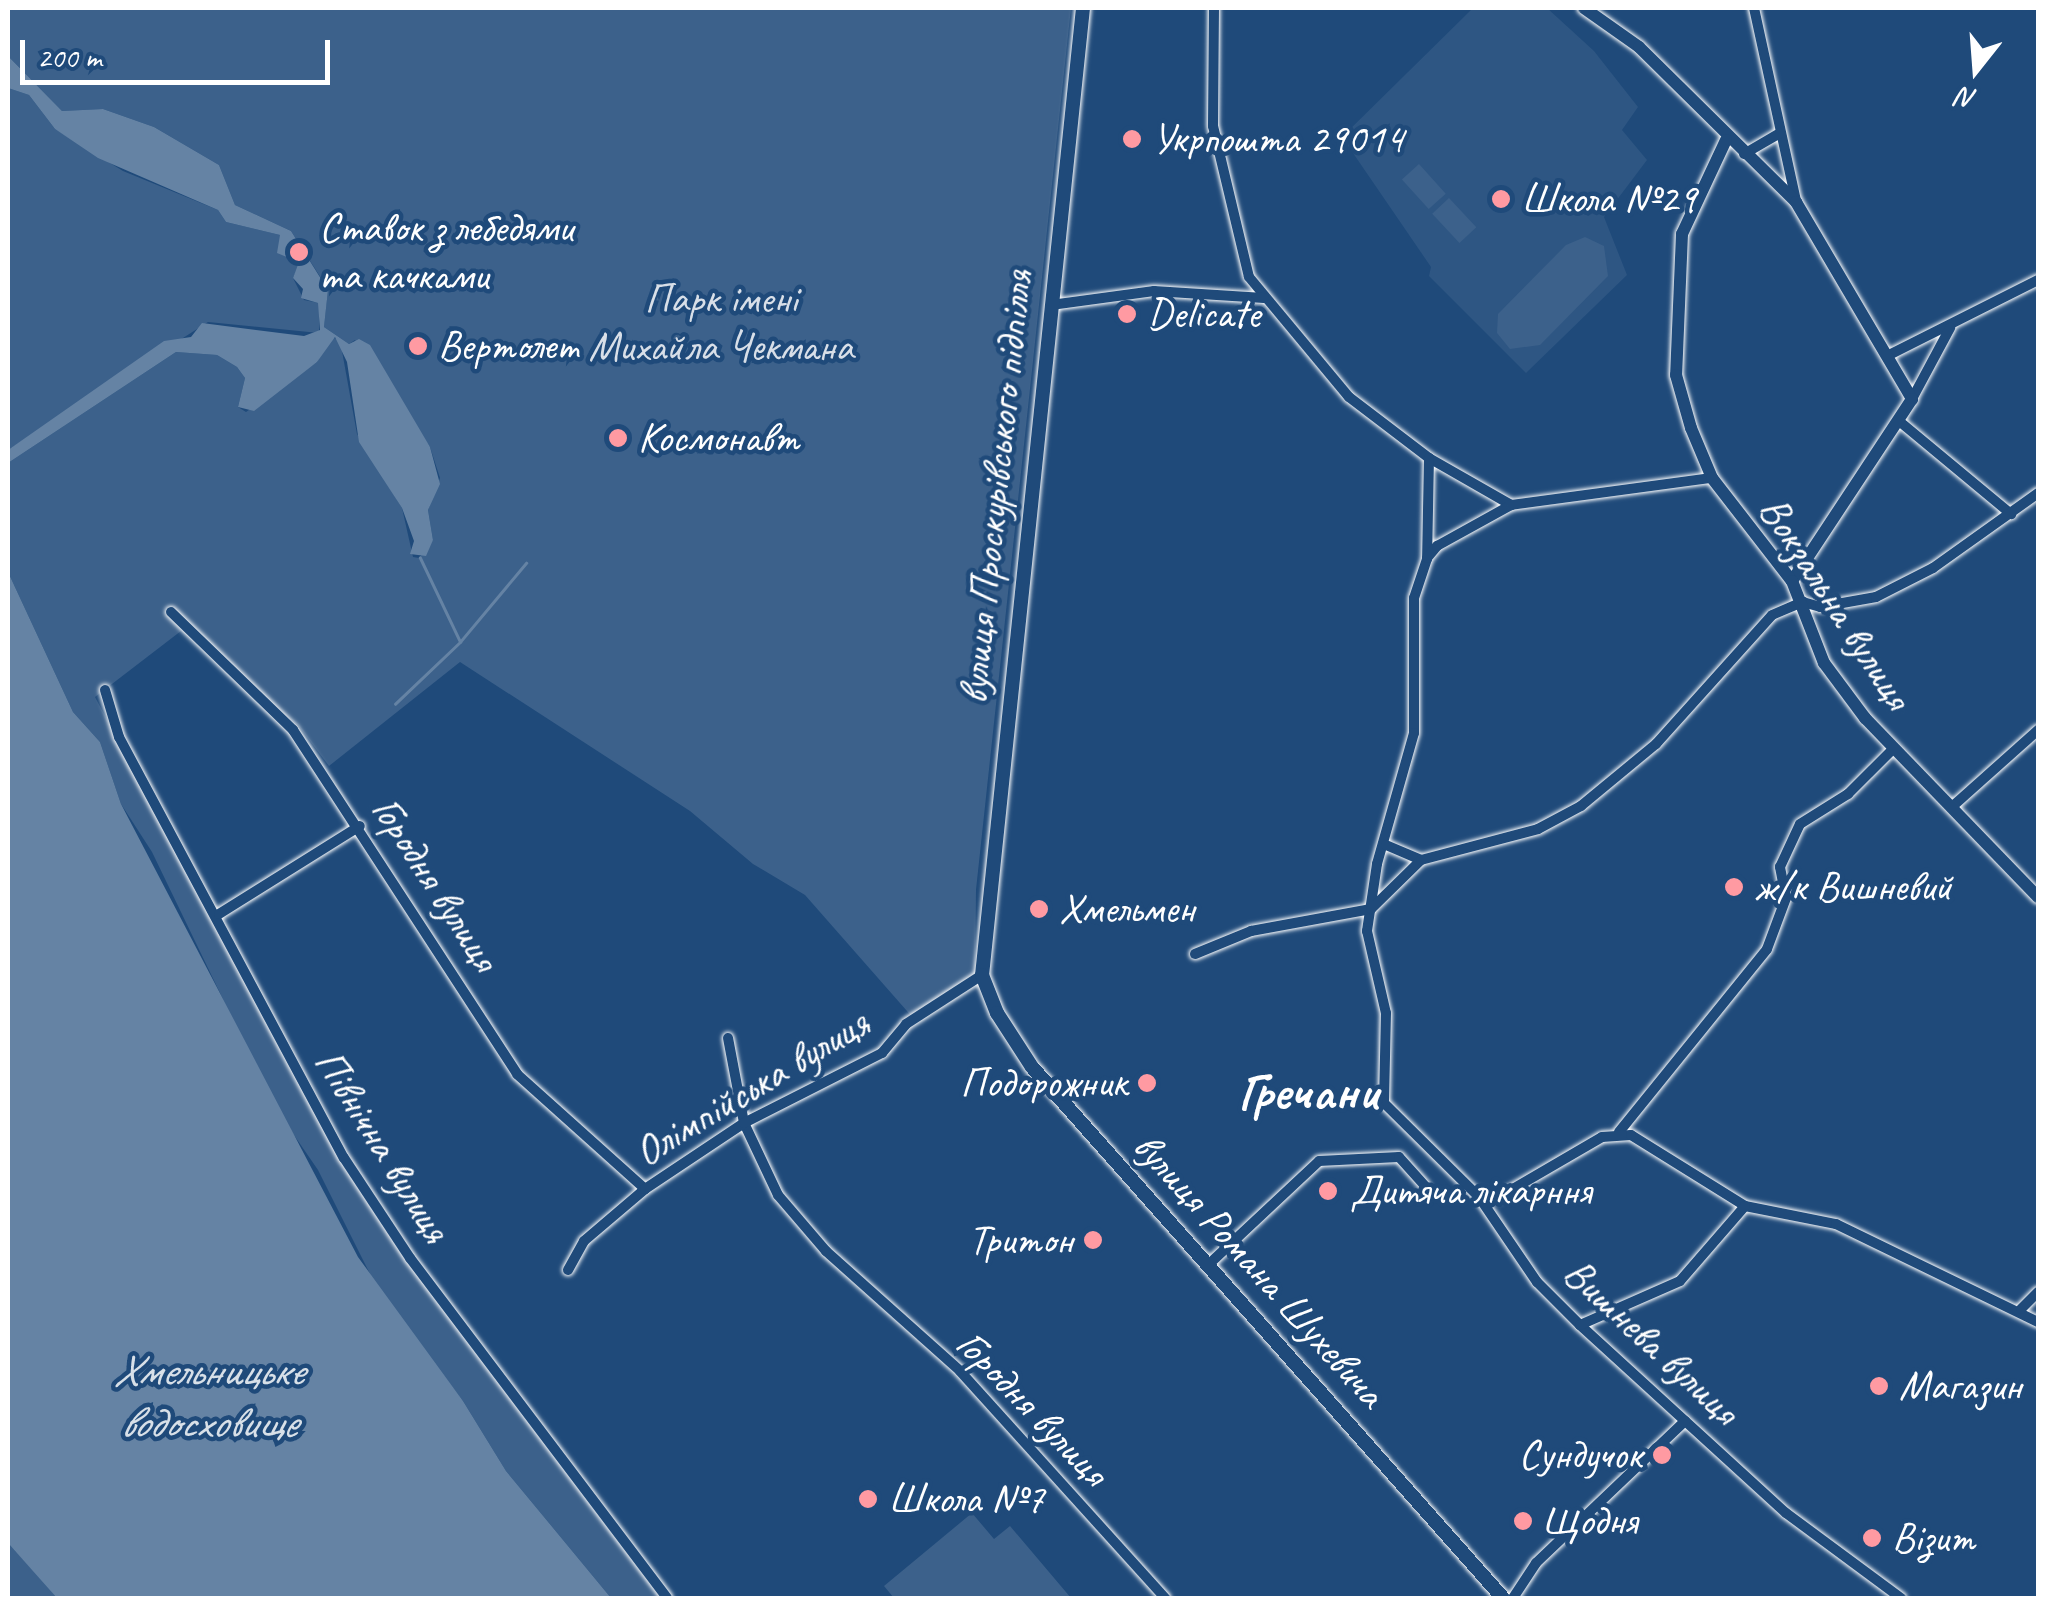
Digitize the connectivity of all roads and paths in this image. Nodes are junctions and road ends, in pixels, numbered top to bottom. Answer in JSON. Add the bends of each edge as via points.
{"nodes":[{"id":1,"x":1084,"y":8,"type":"edge"},
{"id":2,"x":1214,"y":8,"type":"edge"},
{"id":3,"x":1584,"y":8,"type":"edge"},
{"id":4,"x":1754,"y":8,"type":"edge"},
{"id":5,"x":1780,"y":133,"type":"junction"},
{"id":6,"x":1726,"y":140,"type":"junction"},
{"id":7,"x":1743,"y":154,"type":"junction"},
{"id":8,"x":1796,"y":202,"type":"junction"},
{"id":9,"x":2038,"y":280,"type":"edge"},
{"id":10,"x":1264,"y":298,"type":"junction"},
{"id":11,"x":1051,"y":305,"type":"junction"},
{"id":12,"x":1951,"y":327,"type":"junction"},
{"id":13,"x":1887,"y":356,"type":"junction"},
{"id":14,"x":1912,"y":398,"type":"junction"},
{"id":15,"x":1899,"y":421,"type":"junction"},
{"id":16,"x":1429,"y":458,"type":"junction"},
{"id":17,"x":1712,"y":478,"type":"junction"},
{"id":18,"x":2038,"y":493,"type":"edge"},
{"id":19,"x":1511,"y":505,"type":"junction"},
{"id":20,"x":2010,"y":514,"type":"junction"},
{"id":21,"x":1427,"y":558,"type":"junction"},
{"id":22,"x":1792,"y":580,"type":"junction"},
{"id":23,"x":1803,"y":602,"type":"junction"},
{"id":24,"x":171,"y":612,"type":"dead end"},
{"id":25,"x":105,"y":690,"type":"dead end"},
{"id":26,"x":2038,"y":730,"type":"edge"},
{"id":27,"x":1893,"y":749,"type":"junction"},
{"id":28,"x":1953,"y":806,"type":"junction"},
{"id":29,"x":360,"y":826,"type":"junction"},
{"id":30,"x":1386,"y":845,"type":"junction"},
{"id":31,"x":1421,"y":860,"type":"junction"},
{"id":32,"x":2038,"y":897,"type":"edge"},
{"id":33,"x":1371,"y":910,"type":"junction"},
{"id":34,"x":219,"y":914,"type":"junction"},
{"id":35,"x":1195,"y":954,"type":"dead end"},
{"id":36,"x":982,"y":975,"type":"junction"},
{"id":37,"x":728,"y":1038,"type":"dead end"},
{"id":38,"x":744,"y":1123,"type":"junction"},
{"id":39,"x":1618,"y":1132,"type":"junction"},
{"id":40,"x":1425,"y":1186,"type":"dead end"},
{"id":41,"x":1463,"y":1187,"type":"junction"},
{"id":42,"x":645,"y":1189,"type":"junction"},
{"id":43,"x":1744,"y":1206,"type":"junction"},
{"id":44,"x":1208,"y":1266,"type":"junction"},
{"id":45,"x":568,"y":1270,"type":"dead end"},
{"id":46,"x":2038,"y":1292,"type":"edge"},
{"id":47,"x":2021,"y":1309,"type":"junction"},
{"id":48,"x":2038,"y":1322,"type":"edge"},
{"id":49,"x":1580,"y":1325,"type":"junction"},
{"id":50,"x":1685,"y":1421,"type":"junction"},
{"id":51,"x":667,"y":1598,"type":"edge"},
{"id":52,"x":1164,"y":1598,"type":"edge"},
{"id":53,"x":1503,"y":1598,"type":"edge"},
{"id":54,"x":1513,"y":1598,"type":"edge"},
{"id":55,"x":1901,"y":1598,"type":"edge"}],
"edges":[{"from":1,"to":11,"type":"main road","name":"вулиця Проскурівського підпілля"},
{"from":2,"to":10,"type":"street","via":[[1213,126],[1240,250]]},
{"from":3,"to":6,"type":"street","via":[[1639,48]]},
{"from":4,"to":5,"type":"street"},
{"from":5,"to":7,"type":"street"},
{"from":5,"to":8,"type":"street"},
{"from":6,"to":7,"type":"street"},
{"from":6,"to":17,"type":"street","name":"Вокзальна вулиця","via":[[1682,234],[1676,343],[1679,394]]},
{"from":7,"to":8,"type":"street"},
{"from":8,"to":13,"type":"street"},
{"from":9,"to":12,"type":"street"},
{"from":10,"to":11,"type":"street","via":[[1154,291]]},
{"from":10,"to":16,"type":"street","via":[[1328,376]]},
{"from":11,"to":36,"type":"main road","name":"вулиця Проскурівського підпілля"},
{"from":12,"to":13,"type":"street"},
{"from":12,"to":14,"type":"street"},
{"from":13,"to":14,"type":"street"},
{"from":14,"to":15,"type":"street"},
{"from":15,"to":20,"type":"street"},
{"from":15,"to":22,"type":"street"},
{"from":16,"to":19,"type":"street"},
{"from":16,"to":21,"type":"street","name":"Вишнева вулиця"},
{"from":17,"to":19,"type":"street"},
{"from":17,"to":22,"type":"street","name":"Вокзальна вулиця"},
{"from":18,"to":20,"type":"street"},
{"from":19,"to":21,"type":"street"},
{"from":20,"to":23,"type":"street","via":[[1933,568],[1876,597],[1820,608]]},
{"from":21,"to":30,"type":"street","name":"Вишнева вулиця","via":[[1414,598],[1414,733]]},
{"from":22,"to":23,"type":"street","name":"Вокзальна вулиця"},
{"from":23,"to":27,"type":"street","name":"Вокзальна вулиця","via":[[1824,663]]},
{"from":23,"to":31,"type":"street","via":[[1762,623],[1656,744],[1580,806],[1538,829]]},
{"from":24,"to":29,"type":"street","name":"Городня вулиця","via":[[293,730]]},
{"from":25,"to":34,"type":"street","name":"Північна вулиця","via":[[119,737]]},
{"from":26,"to":28,"type":"street"},
{"from":27,"to":28,"type":"street","name":"Вокзальна вулиця"},
{"from":27,"to":39,"type":"street","via":[[1848,794],[1800,824],[1780,867],[1786,898],[1766,949]]},
{"from":28,"to":32,"type":"street","name":"Вокзальна вулиця"},
{"from":29,"to":34,"type":"street"},
{"from":29,"to":42,"type":"street","name":"Городня вулиця","via":[[517,1074]]},
{"from":30,"to":31,"type":"street"},
{"from":30,"to":33,"type":"street","name":"Вишнева вулиця"},
{"from":31,"to":33,"type":"street"},
{"from":33,"to":35,"type":"street","via":[[1251,931]]},
{"from":33,"to":41,"type":"street","name":"Вишнева вулиця","via":[[1369,960],[1386,1013],[1384,1102]]},
{"from":34,"to":51,"type":"street","name":"Північна вулиця","via":[[344,1158],[410,1258]]},
{"from":36,"to":38,"type":"street","name":"Олімпійська вулиця","via":[[906,1024],[882,1054]]},
{"from":36,"to":44,"type":"main road","name":"вулиця Романа Шухевича","via":[[1032,1067]]},
{"from":37,"to":38,"type":"street","name":"Городня вулиця"},
{"from":38,"to":42,"type":"street","name":"Олімпійська вулиця"},
{"from":38,"to":52,"type":"street","name":"Городня вулиця","via":[[778,1195],[826,1251],[960,1372]]},
{"from":39,"to":41,"type":"street","via":[[1499,1197]]},
{"from":39,"to":43,"type":"street"},
{"from":40,"to":44,"type":"street","via":[[1399,1156],[1319,1161]]},
{"from":41,"to":49,"type":"street","name":"Вишнева вулиця","via":[[1479,1198],[1536,1282]]},
{"from":42,"to":45,"type":"street","name":"Олімпійська вулиця","via":[[584,1241]]},
{"from":43,"to":47,"type":"street","via":[[1836,1224]]},
{"from":43,"to":49,"type":"street","via":[[1680,1282]]},
{"from":44,"to":53,"type":"main road","name":"вулиця Романа Шухевича"},
{"from":46,"to":47,"type":"street"},
{"from":47,"to":48,"type":"street"},
{"from":49,"to":50,"type":"street","name":"Вишнева вулиця"},
{"from":50,"to":54,"type":"street","via":[[1536,1563]]},
{"from":50,"to":55,"type":"street","name":"Вишнева вулиця","via":[[1786,1514]]}]}
